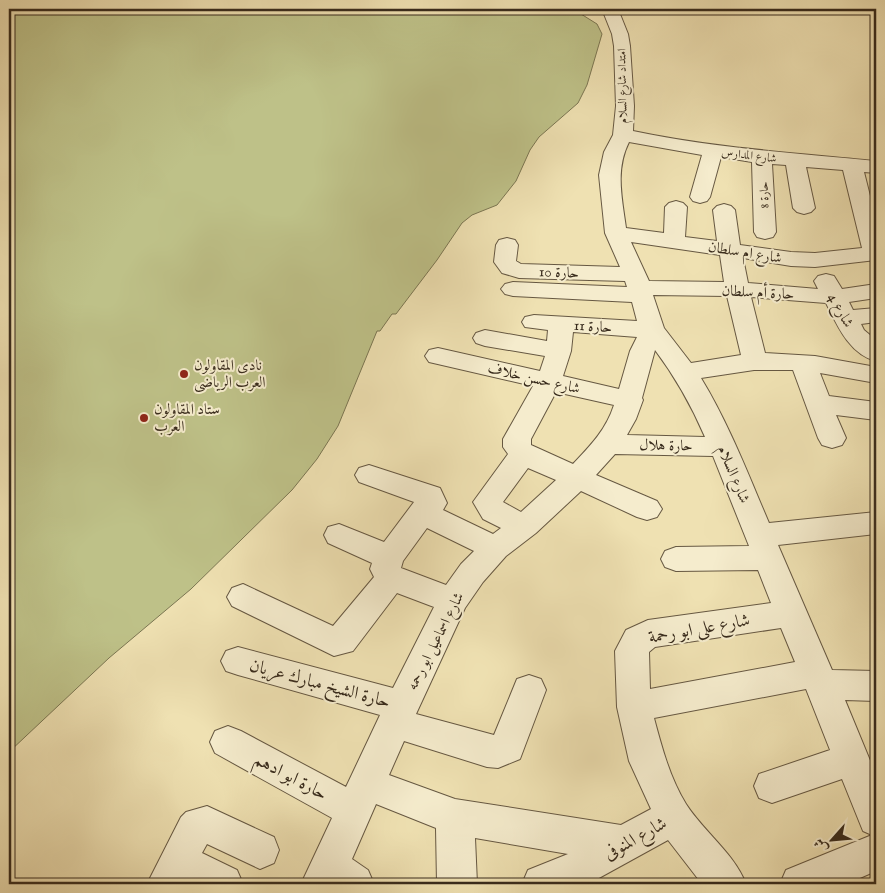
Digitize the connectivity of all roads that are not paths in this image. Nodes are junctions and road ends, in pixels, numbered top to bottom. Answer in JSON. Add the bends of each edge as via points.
{"nodes":[{"id":1,"x":610,"y":9,"type":"edge"},
{"id":2,"x":623,"y":135,"type":"junction"},
{"id":3,"x":713,"y":150,"type":"junction"},
{"id":4,"x":762,"y":157,"type":"junction"},
{"id":5,"x":795,"y":160,"type":"junction"},
{"id":6,"x":852,"y":166,"type":"junction"},
{"id":7,"x":876,"y":167,"type":"edge"},
{"id":8,"x":700,"y":197,"type":"dead end"},
{"id":9,"x":676,"y":207,"type":"dead end"},
{"id":10,"x":804,"y":208,"type":"dead end"},
{"id":11,"x":724,"y":210,"type":"dead end"},
{"id":12,"x":765,"y":232,"type":"dead end"},
{"id":13,"x":616,"y":234,"type":"junction"},
{"id":14,"x":674,"y":242,"type":"junction"},
{"id":15,"x":507,"y":245,"type":"dead end"},
{"id":16,"x":729,"y":249,"type":"junction"},
{"id":17,"x":875,"y":253,"type":"edge"},
{"id":18,"x":815,"y":260,"type":"junction"},
{"id":19,"x":638,"y":286,"type":"junction"},
{"id":20,"x":513,"y":289,"type":"dead end"},
{"id":21,"x":737,"y":289,"type":"junction"},
{"id":22,"x":876,"y":292,"type":"edge"},
{"id":23,"x":833,"y":297,"type":"junction"},
{"id":24,"x":876,"y":315,"type":"edge"},
{"id":25,"x":846,"y":319,"type":"junction"},
{"id":26,"x":534,"y":322,"type":"dead end"},
{"id":27,"x":561,"y":323,"type":"junction"},
{"id":28,"x":652,"y":330,"type":"junction"},
{"id":29,"x":485,"y":338,"type":"dead end"},
{"id":30,"x":559,"y":351,"type":"junction"},
{"id":31,"x":876,"y":353,"type":"edge"},
{"id":32,"x":438,"y":356,"type":"dead end"},
{"id":33,"x":755,"y":362,"type":"junction"},
{"id":34,"x":803,"y":363,"type":"junction"},
{"id":35,"x":685,"y":372,"type":"junction"},
{"id":36,"x":876,"y":375,"type":"edge"},
{"id":37,"x":549,"y":381,"type":"junction"},
{"id":38,"x":630,"y":400,"type":"junction"},
{"id":39,"x":819,"y":404,"type":"junction"},
{"id":40,"x":876,"y":410,"type":"edge"},
{"id":41,"x":832,"y":438,"type":"dead end"},
{"id":42,"x":608,"y":444,"type":"junction"},
{"id":43,"x":723,"y":447,"type":"junction"},
{"id":44,"x":522,"y":454,"type":"junction"},
{"id":45,"x":369,"y":475,"type":"dead end"},
{"id":46,"x":576,"y":479,"type":"junction"},
{"id":47,"x":647,"y":509,"type":"dead end"},
{"id":48,"x":424,"y":510,"type":"junction"},
{"id":49,"x":876,"y":523,"type":"edge"},
{"id":50,"x":526,"y":525,"type":"junction"},
{"id":51,"x":338,"y":535,"type":"dead end"},
{"id":52,"x":764,"y":546,"type":"junction"},
{"id":53,"x":495,"y":548,"type":"junction"},
{"id":54,"x":676,"y":559,"type":"dead end"},
{"id":55,"x":390,"y":568,"type":"junction"},
{"id":56,"x":243,"y":597,"type":"dead end"},
{"id":57,"x":453,"y":601,"type":"junction"},
{"id":58,"x":792,"y":613,"type":"junction"},
{"id":59,"x":238,"y":661,"type":"dead end"},
{"id":60,"x":819,"y":679,"type":"junction"},
{"id":61,"x":876,"y":686,"type":"edge"},
{"id":62,"x":529,"y":690,"type":"dead end"},
{"id":63,"x":634,"y":707,"type":"junction"},
{"id":64,"x":398,"y":714,"type":"junction"},
{"id":65,"x":228,"y":742,"type":"dead end"},
{"id":66,"x":852,"y":760,"type":"junction"},
{"id":67,"x":772,"y":786,"type":"dead end"},
{"id":68,"x":362,"y":797,"type":"junction"},
{"id":69,"x":455,"y":816,"type":"junction"},
{"id":70,"x":673,"y":817,"type":"junction"},
{"id":71,"x":876,"y":818,"type":"edge"},
{"id":72,"x":622,"y":844,"type":"junction"},
{"id":73,"x":260,"y":850,"type":"dead end"},
{"id":74,"x":876,"y":852,"type":"edge"},
{"id":75,"x":172,"y":873,"type":"edge"},
{"id":76,"x":335,"y":878,"type":"edge"},
{"id":77,"x":223,"y":884,"type":"edge"},
{"id":78,"x":457,"y":884,"type":"edge"},
{"id":79,"x":542,"y":884,"type":"edge"},
{"id":80,"x":726,"y":884,"type":"edge"},
{"id":81,"x":800,"y":884,"type":"edge"}],
"edges":[{"from":1,"to":2,"type":"street","name":"امتداد شارع السلام","via":[[620,34],[623,58]]},
{"from":2,"to":3,"type":"street","name":"شارع المدارس"},
{"from":2,"to":13,"type":"street","name":"شارع السلام","via":[[614,152],[609,175]]},
{"from":3,"to":4,"type":"street","name":"شارع المدارس"},
{"from":3,"to":8,"type":"street"},
{"from":4,"to":5,"type":"street","name":"شارع المدارس"},
{"from":4,"to":12,"type":"street","name":"حارة 8"},
{"from":5,"to":6,"type":"street","name":"شارع المدارس"},
{"from":5,"to":10,"type":"street"},
{"from":6,"to":7,"type":"street","name":"شارع المدارس"},
{"from":6,"to":17,"type":"street"},
{"from":9,"to":14,"type":"street"},
{"from":11,"to":16,"type":"street"},
{"from":13,"to":14,"type":"street","name":"شارع ام سلطان"},
{"from":13,"to":19,"type":"street","name":"شارع السلام"},
{"from":14,"to":16,"type":"street","name":"شارع ام سلطان"},
{"from":15,"to":19,"type":"street","name":"حارة 10","via":[[505,262],[518,271]]},
{"from":16,"to":18,"type":"street","name":"شارع ام سلطان"},
{"from":16,"to":21,"type":"street"},
{"from":17,"to":18,"type":"street","name":"شارع ام سلطان"},
{"from":18,"to":23,"type":"street","name":"شارع 4"},
{"from":19,"to":20,"type":"street"},
{"from":19,"to":21,"type":"street","name":"حارة أم سلطان"},
{"from":19,"to":28,"type":"street","name":"شارع السلام"},
{"from":21,"to":23,"type":"street","name":"حارة أم سلطان"},
{"from":21,"to":33,"type":"street"},
{"from":22,"to":23,"type":"street","name":"حارة أم سلطان"},
{"from":23,"to":25,"type":"street","name":"شارع 4"},
{"from":24,"to":25,"type":"street"},
{"from":25,"to":31,"type":"street","name":"شارع 4","via":[[854,334]]},
{"from":26,"to":27,"type":"street","name":"حارة 11"},
{"from":27,"to":28,"type":"street","name":"حارة 11"},
{"from":27,"to":30,"type":"street"},
{"from":28,"to":35,"type":"street","name":"شارع السلام"},
{"from":28,"to":38,"type":"street","name":"شارع اسماعيل ابو رحمه","via":[[642,351]]},
{"from":29,"to":30,"type":"street"},
{"from":30,"to":37,"type":"street"},
{"from":32,"to":37,"type":"street","name":"شارع حسن خلاف"},
{"from":33,"to":34,"type":"street"},
{"from":33,"to":35,"type":"street"},
{"from":34,"to":36,"type":"street"},
{"from":34,"to":39,"type":"street"},
{"from":35,"to":43,"type":"street","name":"شارع السلام","via":[[704,403]]},
{"from":37,"to":38,"type":"street","name":"شارع حسن خلاف"},
{"from":37,"to":44,"type":"street","via":[[517,438],[517,447]]},
{"from":38,"to":42,"type":"street","name":"شارع اسماعيل ابو رحمه"},
{"from":39,"to":40,"type":"street"},
{"from":39,"to":41,"type":"street"},
{"from":42,"to":43,"type":"street","name":"حارة هلال"},
{"from":42,"to":46,"type":"street","name":"شارع اسماعيل ابو رحمه"},
{"from":43,"to":52,"type":"street","name":"شارع السلام"},
{"from":44,"to":46,"type":"street"},
{"from":44,"to":50,"type":"street","via":[[487,502],[497,514]]},
{"from":45,"to":48,"type":"street","via":[[430,496],[432,503]]},
{"from":46,"to":47,"type":"street"},
{"from":46,"to":50,"type":"street","name":"شارع اسماعيل ابو رحمه"},
{"from":48,"to":53,"type":"street","via":[[428,516]]},
{"from":48,"to":55,"type":"street"},
{"from":49,"to":52,"type":"street"},
{"from":50,"to":53,"type":"street","name":"شارع اسماعيل ابو رحمه"},
{"from":51,"to":55,"type":"street"},
{"from":52,"to":54,"type":"street"},
{"from":52,"to":58,"type":"street","name":"شارع السلام"},
{"from":53,"to":57,"type":"street","name":"شارع اسماعيل ابو رحمه"},
{"from":55,"to":56,"type":"street","via":[[341,641],[334,642]]},
{"from":55,"to":57,"type":"street"},
{"from":57,"to":64,"type":"street","name":"شارع اسماعيل ابو رحمه"},
{"from":58,"to":60,"type":"street","name":"شارع السلام"},
{"from":58,"to":63,"type":"street","name":"شارع على ابو رحمة","via":[[648,634],[638,640],[632,651]]},
{"from":59,"to":64,"type":"street","name":"حارة الشيخ مبارك عريان"},
{"from":60,"to":61,"type":"street"},
{"from":60,"to":63,"type":"street"},
{"from":60,"to":66,"type":"street","name":"شارع السلام"},
{"from":62,"to":64,"type":"street","name":"حارة الشيخ مبارك عريان","via":[[507,747],[498,752],[487,751]]},
{"from":63,"to":70,"type":"street","name":"شارع على ابو رحمة","via":[[647,761]]},
{"from":64,"to":68,"type":"street","name":"شارع اسماعيل ابو رحمه"},
{"from":65,"to":68,"type":"street","name":"حارة ابو ادهم"},
{"from":66,"to":67,"type":"street"},
{"from":66,"to":71,"type":"street","name":"شارع السلام"},
{"from":68,"to":69,"type":"street","name":"حارة ابو ادهم"},
{"from":68,"to":76,"type":"street","name":"شارع اسماعيل ابو رحمه"},
{"from":69,"to":72,"type":"street","name":"حارة ابو ادهم"},
{"from":69,"to":78,"type":"street"},
{"from":70,"to":72,"type":"street","name":"شارع المنوفى"},
{"from":70,"to":80,"type":"street","name":"شارع على ابو رحمة"},
{"from":72,"to":79,"type":"street","name":"شارع المنوفى","via":[[585,866]]},
{"from":73,"to":75,"type":"street","via":[[207,824],[199,825]]},
{"from":74,"to":81,"type":"street"},
{"from":75,"to":77,"type":"street"}]}
